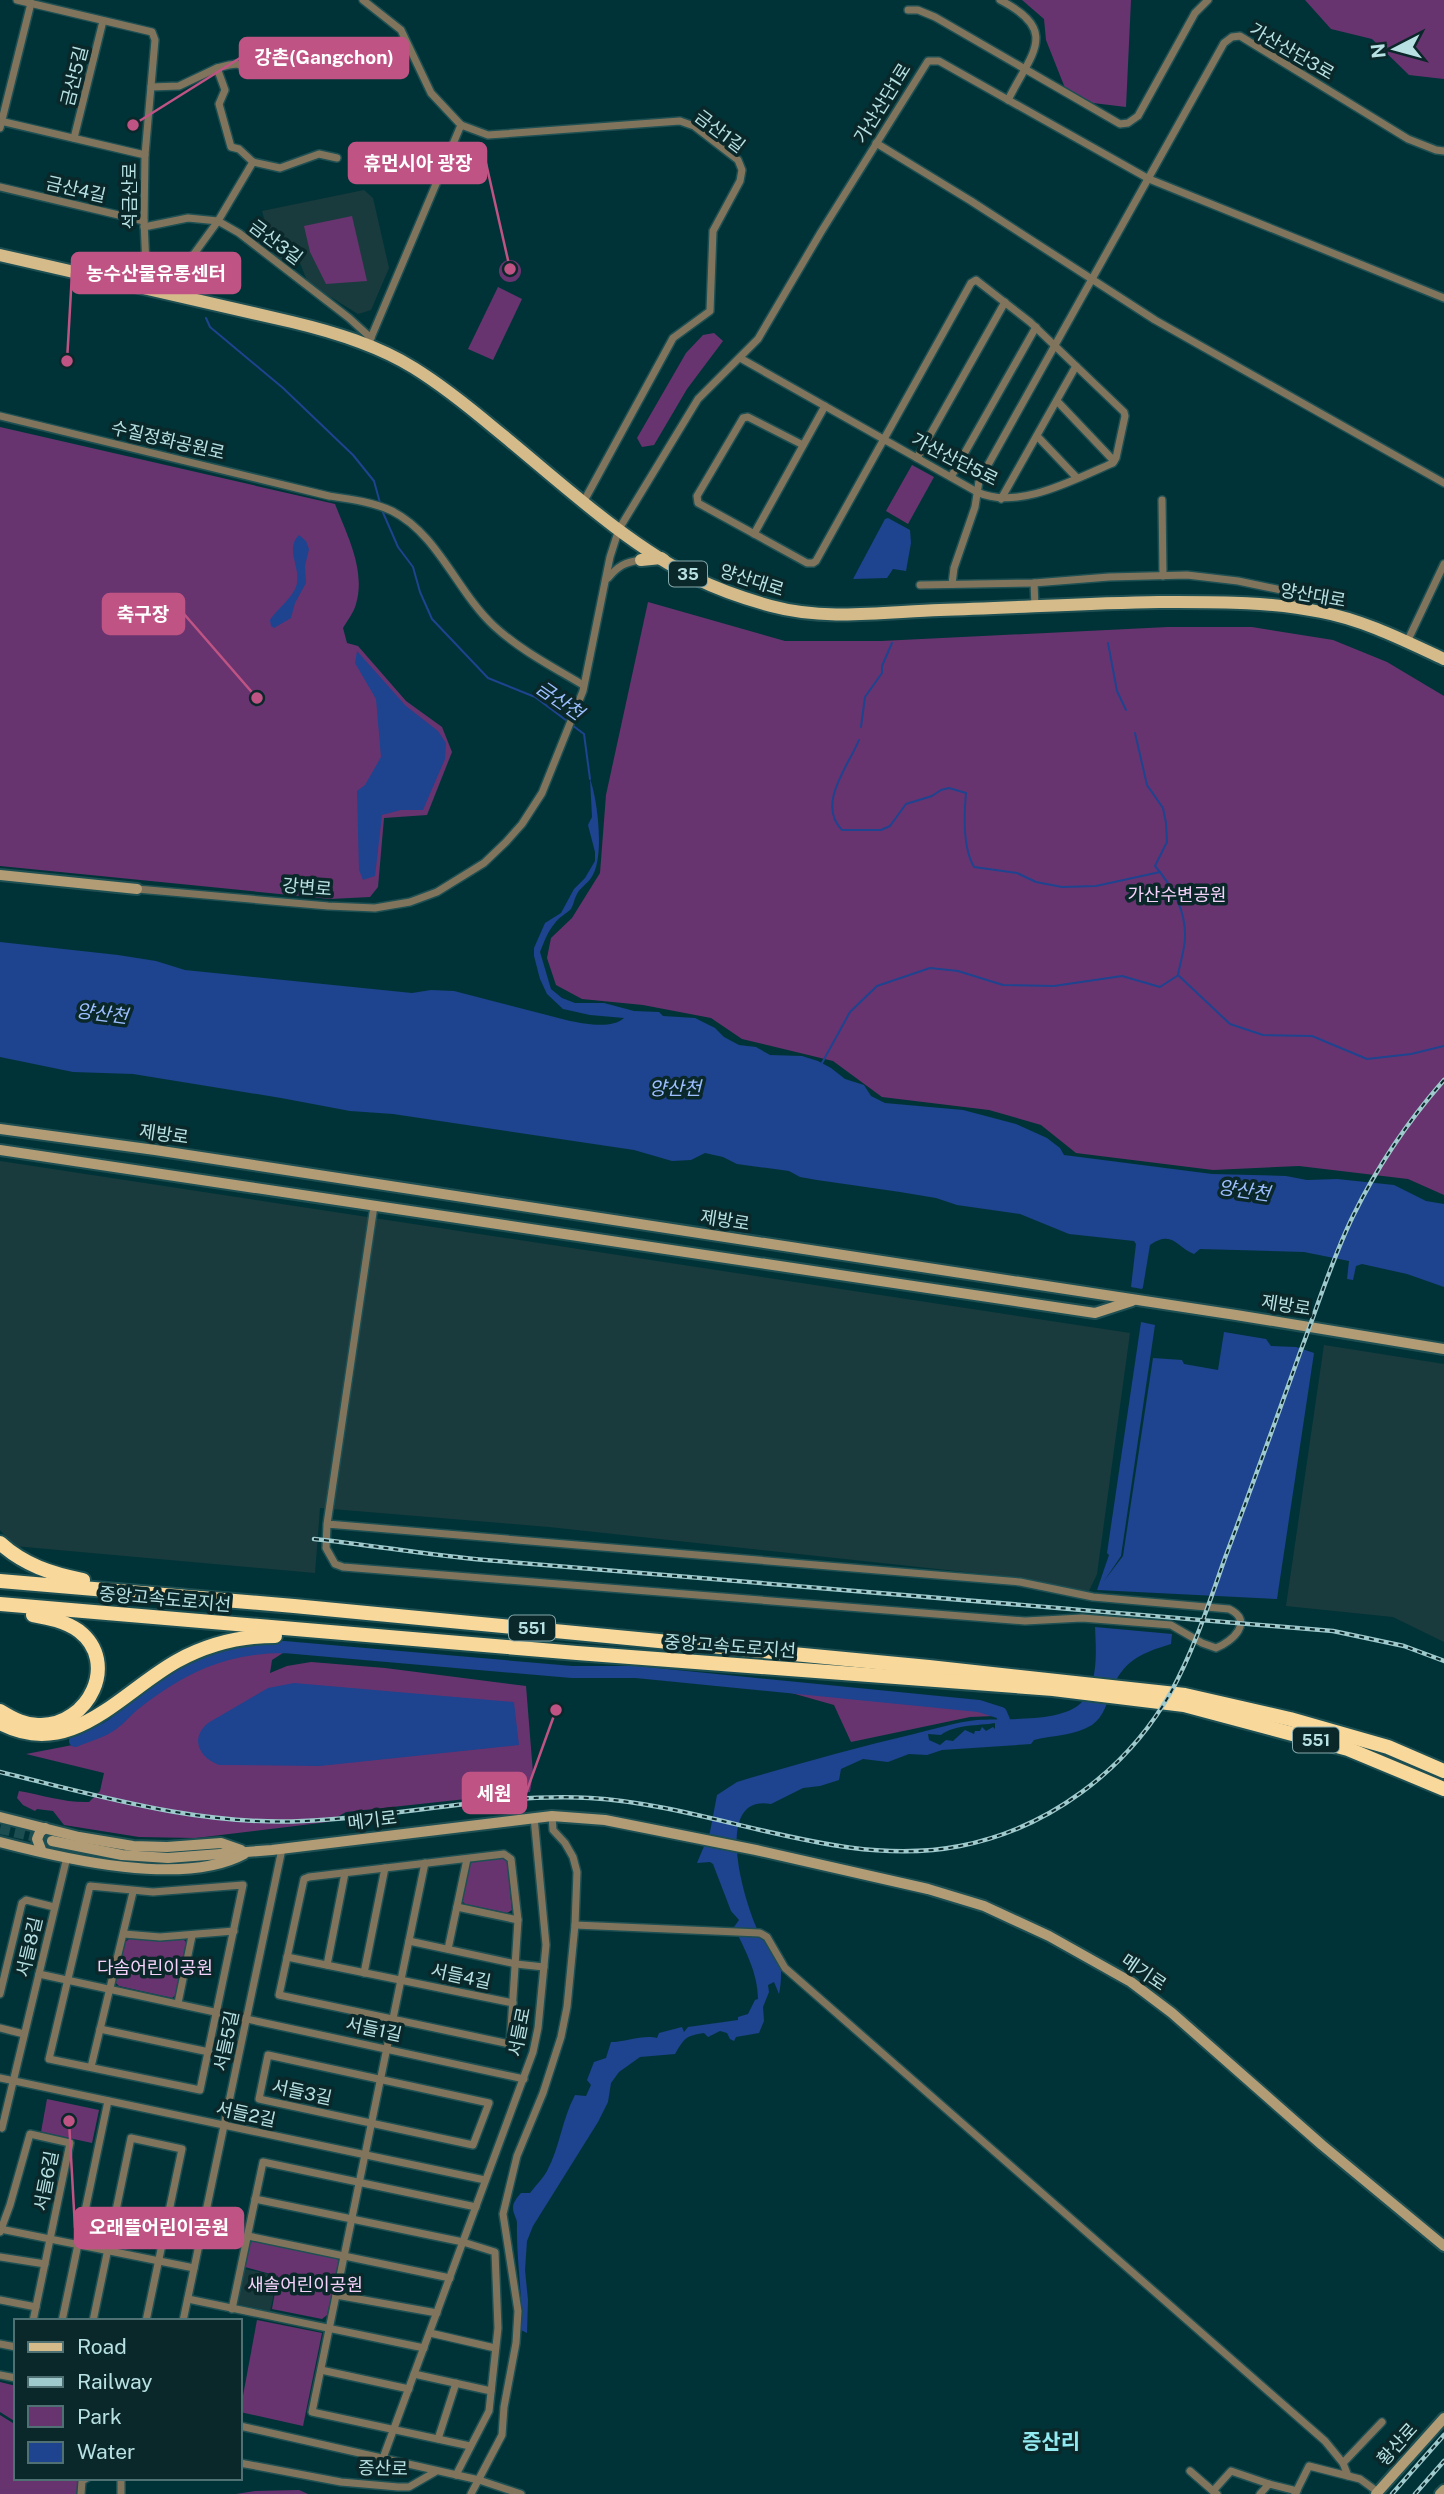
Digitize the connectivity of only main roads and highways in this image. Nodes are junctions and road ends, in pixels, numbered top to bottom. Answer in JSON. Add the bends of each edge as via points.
{"nodes":[{"id":1,"x":0,"y":255,"type":"edge"},
{"id":2,"x":641,"y":560,"type":"road end"},
{"id":3,"x":670,"y":563,"type":"junction"},
{"id":4,"x":1444,"y":659,"type":"edge"},
{"id":5,"x":0,"y":1543,"type":"edge"},
{"id":6,"x":0,"y":1581,"type":"edge"},
{"id":7,"x":223,"y":1599,"type":"junction"},
{"id":8,"x":0,"y":1604,"type":"edge"},
{"id":9,"x":0,"y":1611,"type":"edge"},
{"id":10,"x":578,"y":1653,"type":"junction"},
{"id":11,"x":1059,"y":1684,"type":"junction"},
{"id":12,"x":1185,"y":1700,"type":"junction"},
{"id":13,"x":0,"y":1711,"type":"edge"},
{"id":14,"x":0,"y":1723,"type":"edge"},
{"id":15,"x":1444,"y":1771,"type":"edge"},
{"id":16,"x":1444,"y":1789,"type":"edge"}],
"edges":[{"from":1,"to":3,"type":"main road","name":"양산대로","number":"35","via":[[369,342],[456,397],[620,529]]},
{"from":2,"to":3,"type":"main road","via":[[661,558]]},
{"from":3,"to":4,"type":"main road","name":"양산대로","number":"35","via":[[723,590],[800,612],[832,615],[1228,601],[1358,621]]},
{"from":5,"to":7,"type":"highway","via":[[22,1560],[57,1575],[208,1592]]},
{"from":6,"to":7,"type":"highway","name":"중앙고속도로지선","number":"551"},
{"from":7,"to":11,"type":"highway","name":"중앙고속도로지선","number":"551"},
{"from":8,"to":10,"type":"highway","name":"중앙고속도로지선","number":"551"},
{"from":9,"to":13,"type":"highway","via":[[56,1620],[78,1630],[94,1652],[98,1677],[88,1702],[59,1722],[41,1726],[22,1723]]},
{"from":10,"to":11,"type":"highway","name":"중앙고속도로지선","number":"551"},
{"from":10,"to":14,"type":"highway","via":[[554,1657],[302,1636],[234,1638],[177,1661],[102,1714],[70,1729],[36,1734]]},
{"from":11,"to":12,"type":"highway","name":"중앙고속도로지선","number":"551"},
{"from":12,"to":15,"type":"highway","name":"중앙고속도로지선","number":"551","via":[[1290,1719],[1388,1747]]},
{"from":12,"to":16,"type":"highway","name":"중앙고속도로지선","number":"551","via":[[1348,1749]]}]}
